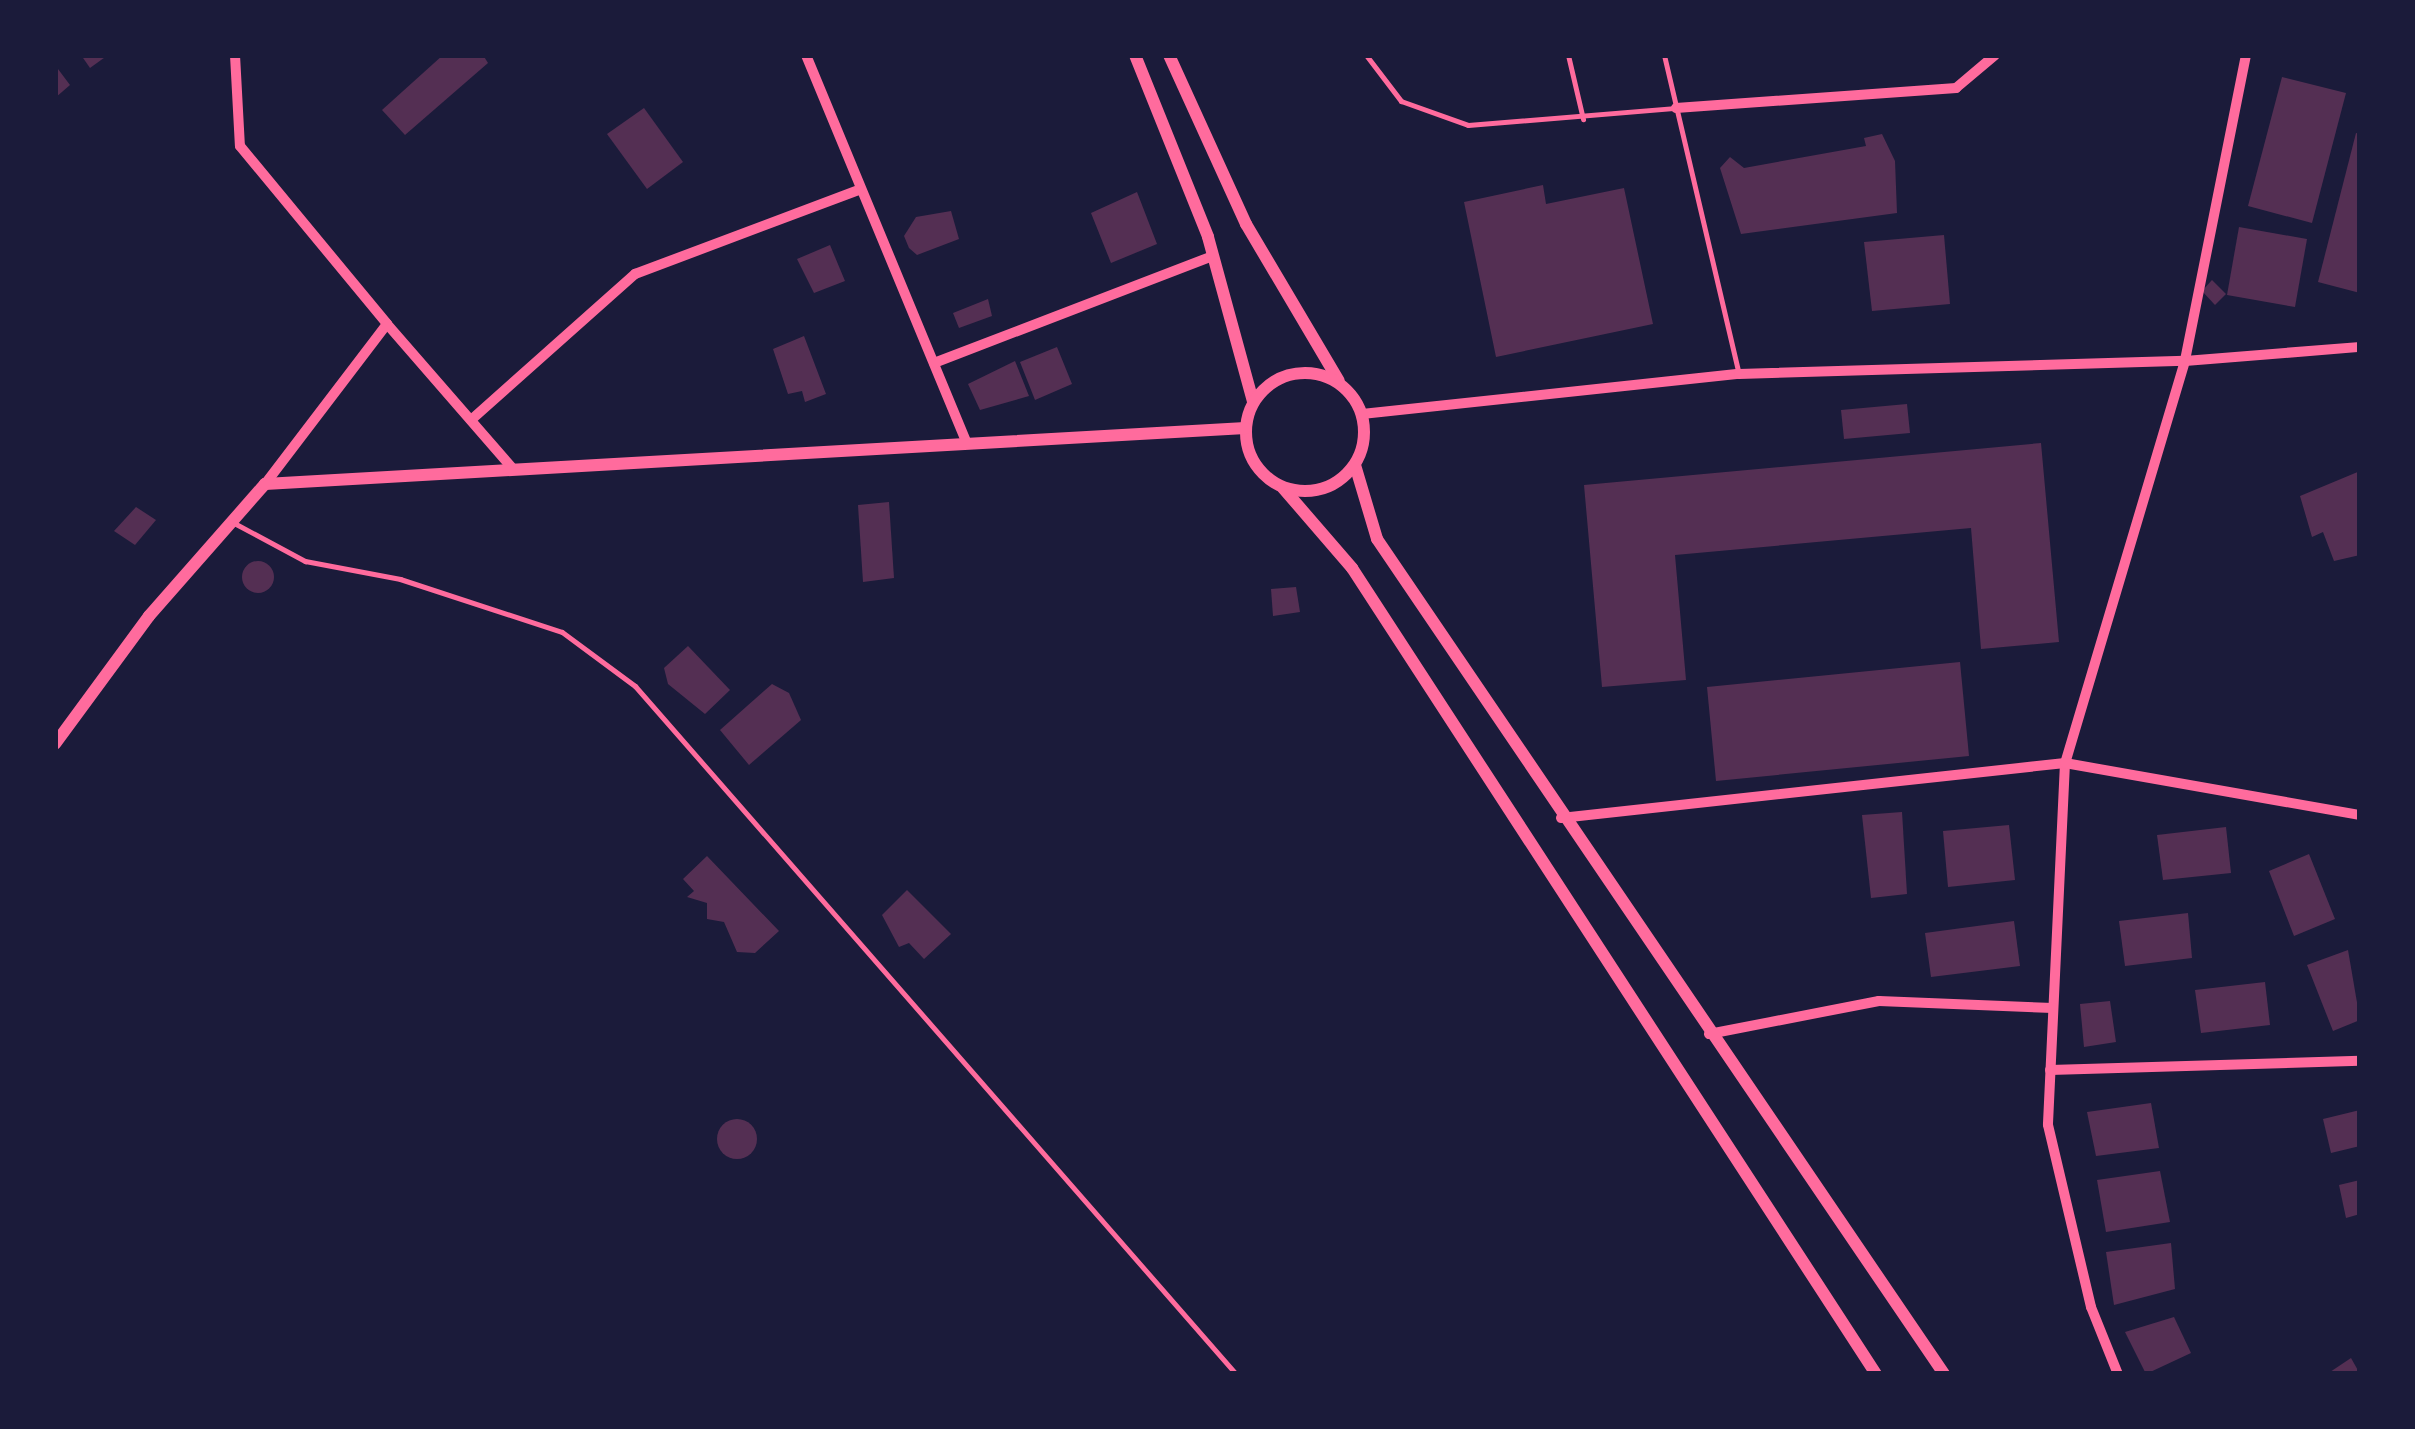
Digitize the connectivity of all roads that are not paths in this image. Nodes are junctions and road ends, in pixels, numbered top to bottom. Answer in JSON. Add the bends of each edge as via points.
{"nodes":[{"id":1,"x":236,"y":55,"type":"edge"},
{"id":2,"x":806,"y":55,"type":"edge"},
{"id":3,"x":1135,"y":55,"type":"edge"},
{"id":4,"x":1169,"y":55,"type":"edge"},
{"id":5,"x":1366,"y":55,"type":"edge"},
{"id":6,"x":1568,"y":55,"type":"edge"},
{"id":7,"x":1664,"y":55,"type":"edge"},
{"id":8,"x":1995,"y":55,"type":"edge"},
{"id":9,"x":2246,"y":55,"type":"edge"},
{"id":10,"x":1676,"y":108,"type":"junction"},
{"id":11,"x":1583,"y":119,"type":"junction"},
{"id":12,"x":861,"y":189,"type":"junction"},
{"id":13,"x":1213,"y":256,"type":"junction"},
{"id":14,"x":387,"y":324,"type":"junction"},
{"id":15,"x":2360,"y":347,"type":"edge"},
{"id":16,"x":2185,"y":361,"type":"junction"},
{"id":17,"x":934,"y":363,"type":"junction"},
{"id":18,"x":1739,"y":374,"type":"junction"},
{"id":19,"x":1340,"y":383,"type":"junction"},
{"id":20,"x":1253,"y":402,"type":"junction"},
{"id":21,"x":1362,"y":414,"type":"junction"},
{"id":22,"x":471,"y":420,"type":"junction"},
{"id":23,"x":1245,"y":428,"type":"junction"},
{"id":24,"x":967,"y":444,"type":"junction"},
{"id":25,"x":1355,"y":466,"type":"junction"},
{"id":26,"x":513,"y":469,"type":"junction"},
{"id":27,"x":265,"y":484,"type":"junction"},
{"id":28,"x":1283,"y":488,"type":"junction"},
{"id":29,"x":232,"y":521,"type":"junction"},
{"id":30,"x":55,"y":744,"type":"edge"},
{"id":31,"x":2065,"y":763,"type":"junction"},
{"id":32,"x":2359,"y":811,"type":"edge"},
{"id":33,"x":1560,"y":818,"type":"junction"},
{"id":34,"x":2053,"y":1008,"type":"junction"},
{"id":35,"x":1710,"y":1034,"type":"junction"},
{"id":36,"x":2360,"y":1061,"type":"edge"},
{"id":37,"x":2050,"y":1070,"type":"junction"},
{"id":38,"x":1236,"y":1374,"type":"edge"},
{"id":39,"x":1876,"y":1374,"type":"edge"},
{"id":40,"x":1944,"y":1374,"type":"edge"},
{"id":41,"x":2118,"y":1374,"type":"edge"}],
"edges":[{"from":1,"to":14,"type":"street","via":[[240,146]]},
{"from":2,"to":12,"type":"street"},
{"from":3,"to":13,"type":"street"},
{"from":4,"to":19,"type":"street","via":[[1246,224]]},
{"from":5,"to":11,"type":"lane","via":[[1400,101],[1428,116],[1468,125]]},
{"from":6,"to":11,"type":"lane"},
{"from":7,"to":10,"type":"lane"},
{"from":8,"to":10,"type":"street","via":[[1956,88]]},
{"from":9,"to":16,"type":"street"},
{"from":10,"to":11,"type":"lane"},
{"from":10,"to":18,"type":"lane"},
{"from":12,"to":17,"type":"street"},
{"from":12,"to":22,"type":"street","via":[[635,274]]},
{"from":13,"to":17,"type":"street"},
{"from":13,"to":20,"type":"street"},
{"from":14,"to":22,"type":"street"},
{"from":14,"to":27,"type":"street"},
{"from":15,"to":16,"type":"street"},
{"from":16,"to":18,"type":"street"},
{"from":16,"to":31,"type":"street"},
{"from":17,"to":24,"type":"street"},
{"from":18,"to":21,"type":"street"},
{"from":19,"to":20,"type":"street","via":[[1282,376]]},
{"from":19,"to":21,"type":"street"},
{"from":20,"to":23,"type":"street"},
{"from":21,"to":25,"type":"street"},
{"from":22,"to":26,"type":"street"},
{"from":23,"to":24,"type":"street"},
{"from":23,"to":28,"type":"street","via":[[1254,464]]},
{"from":24,"to":26,"type":"street"},
{"from":25,"to":28,"type":"street","via":[[1323,489]]},
{"from":25,"to":33,"type":"street","via":[[1377,538]]},
{"from":26,"to":27,"type":"street"},
{"from":27,"to":29,"type":"street"},
{"from":28,"to":39,"type":"street","via":[[1352,568]]},
{"from":29,"to":30,"type":"street"},
{"from":29,"to":38,"type":"lane","via":[[305,561],[400,579],[562,632],[635,686]]},
{"from":31,"to":32,"type":"street"},
{"from":31,"to":33,"type":"street"},
{"from":31,"to":34,"type":"street"},
{"from":33,"to":35,"type":"street"},
{"from":34,"to":35,"type":"street","via":[[1879,1000]]},
{"from":34,"to":37,"type":"street"},
{"from":35,"to":40,"type":"street"},
{"from":36,"to":37,"type":"street"},
{"from":37,"to":41,"type":"street","via":[[2048,1125],[2091,1307]]}]}
